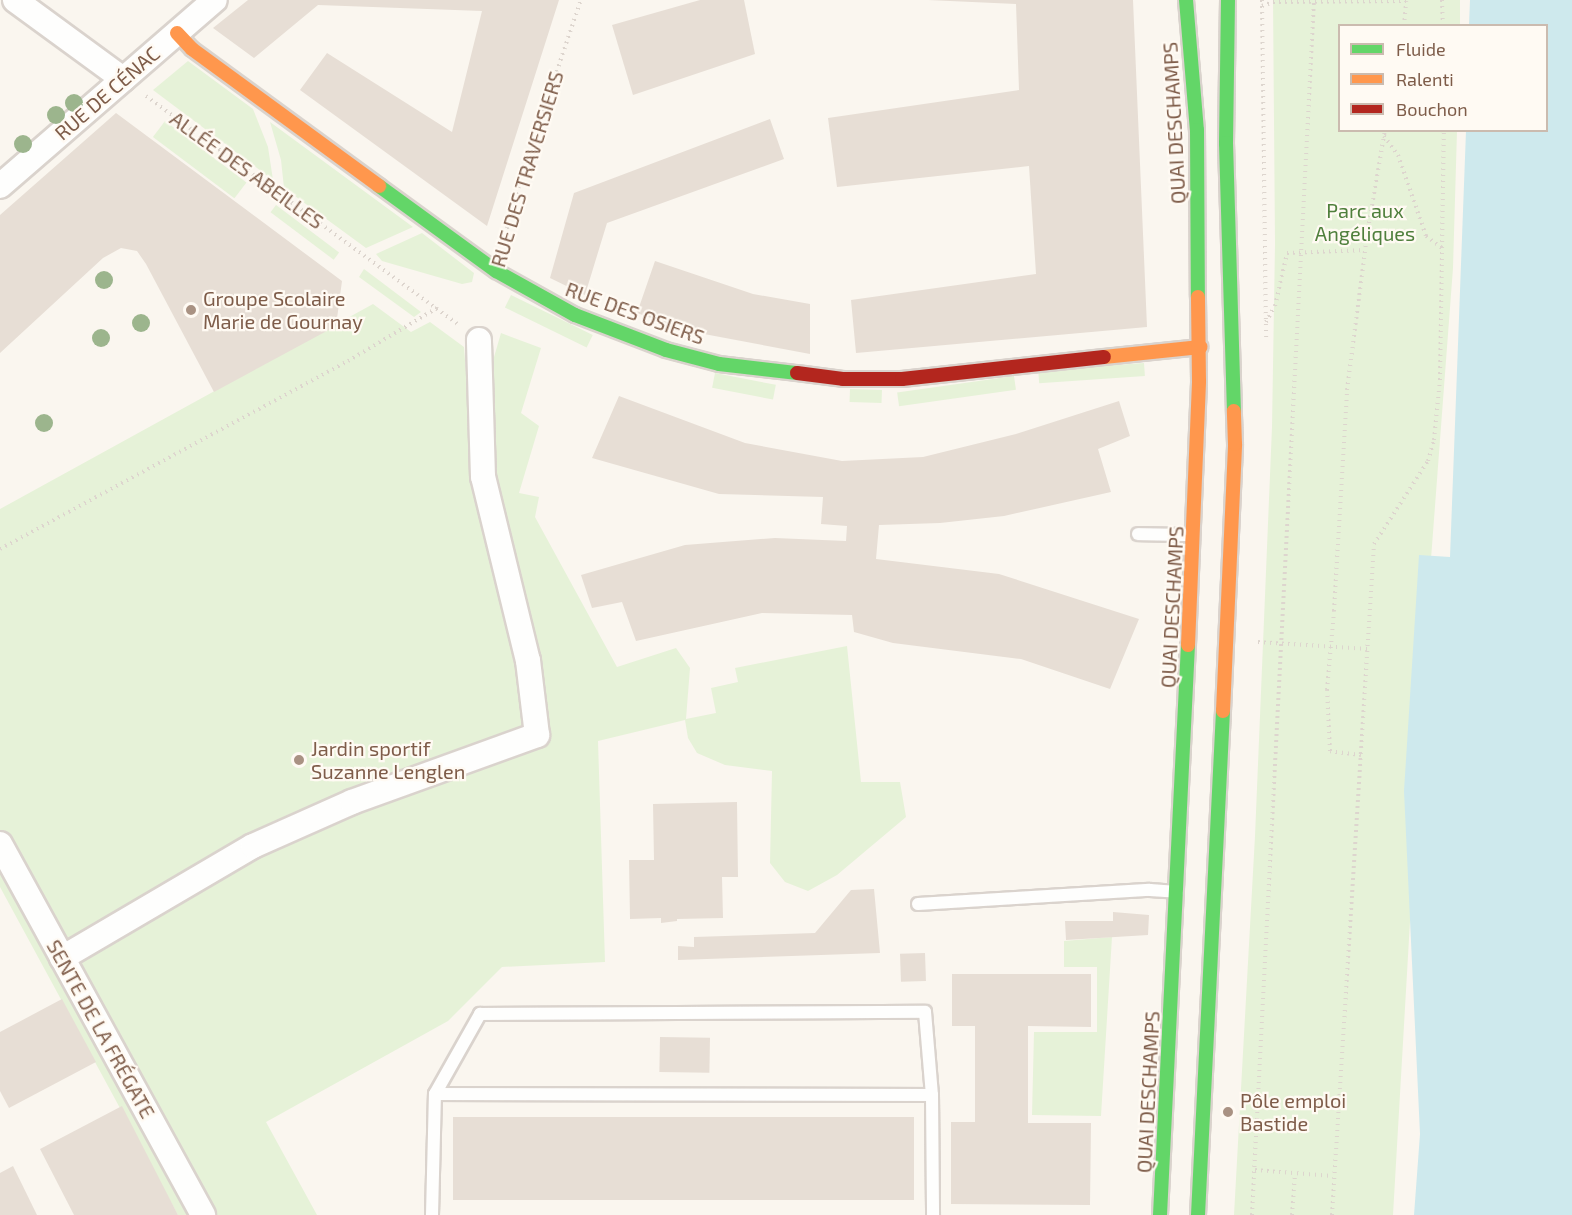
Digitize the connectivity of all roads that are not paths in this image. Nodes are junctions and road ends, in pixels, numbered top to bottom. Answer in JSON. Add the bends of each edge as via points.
{"nodes":[{"id":1,"x":15,"y":0,"type":"edge"},
{"id":2,"x":214,"y":0,"type":"edge"},
{"id":3,"x":1186,"y":0,"type":"edge"},
{"id":4,"x":1228,"y":0,"type":"edge"},
{"id":5,"x":177,"y":33,"type":"junction"},
{"id":6,"x":1212,"y":53,"type":"dead end"},
{"id":7,"x":123,"y":79,"type":"junction"},
{"id":8,"x":1226,"y":143,"type":"junction"},
{"id":9,"x":0,"y":186,"type":"edge"},
{"id":10,"x":480,"y":340,"type":"road end"},
{"id":11,"x":1200,"y":347,"type":"junction"},
{"id":12,"x":1138,"y":534,"type":"dead end"},
{"id":13,"x":1195,"y":536,"type":"junction"},
{"id":14,"x":0,"y":844,"type":"edge"},
{"id":15,"x":1178,"y":892,"type":"junction"},
{"id":16,"x":918,"y":904,"type":"dead end"},
{"id":17,"x":62,"y":958,"type":"junction"},
{"id":18,"x":435,"y":1095,"type":"junction"},
{"id":19,"x":932,"y":1095,"type":"junction"},
{"id":20,"x":203,"y":1215,"type":"edge"},
{"id":21,"x":432,"y":1215,"type":"edge"},
{"id":22,"x":933,"y":1215,"type":"edge"},
{"id":23,"x":1160,"y":1215,"type":"edge"},
{"id":24,"x":1198,"y":1215,"type":"edge"}],
"edges":[{"from":1,"to":7,"type":"street"},
{"from":2,"to":5,"type":"street","name":"RUE DE CÉNAC"},
{"from":3,"to":11,"type":"main road","name":"QUAI DESCHAMPS","via":[[1197,130]]},
{"from":4,"to":8,"type":"main road"},
{"from":5,"to":7,"type":"street","name":"RUE DE CÉNAC"},
{"from":5,"to":11,"type":"main road","name":"RUE DES OSIERS","via":[[192,49],[496,272],[575,315],[666,350],[719,364],[780,373],[902,379]]},
{"from":6,"to":8,"type":"main road"},
{"from":7,"to":9,"type":"street","name":"RUE DE CÉNAC"},
{"from":8,"to":24,"type":"main road","via":[[1234,444]]},
{"from":10,"to":17,"type":"street","via":[[483,477],[528,661],[537,735],[352,802],[253,846]]},
{"from":11,"to":13,"type":"main road","name":"QUAI DESCHAMPS"},
{"from":12,"to":13,"type":"lane"},
{"from":13,"to":15,"type":"main road","name":"QUAI DESCHAMPS"},
{"from":14,"to":17,"type":"street","name":"SENTE DE LA FRÉGATE"},
{"from":15,"to":16,"type":"lane","via":[[1150,890]]},
{"from":15,"to":23,"type":"main road","name":"QUAI DESCHAMPS"},
{"from":17,"to":20,"type":"street","name":"SENTE DE LA FRÉGATE"},
{"from":18,"to":19,"type":"lane"},
{"from":18,"to":19,"type":"lane","via":[[480,1014],[925,1012]]},
{"from":18,"to":21,"type":"lane"},
{"from":19,"to":22,"type":"lane"}]}
